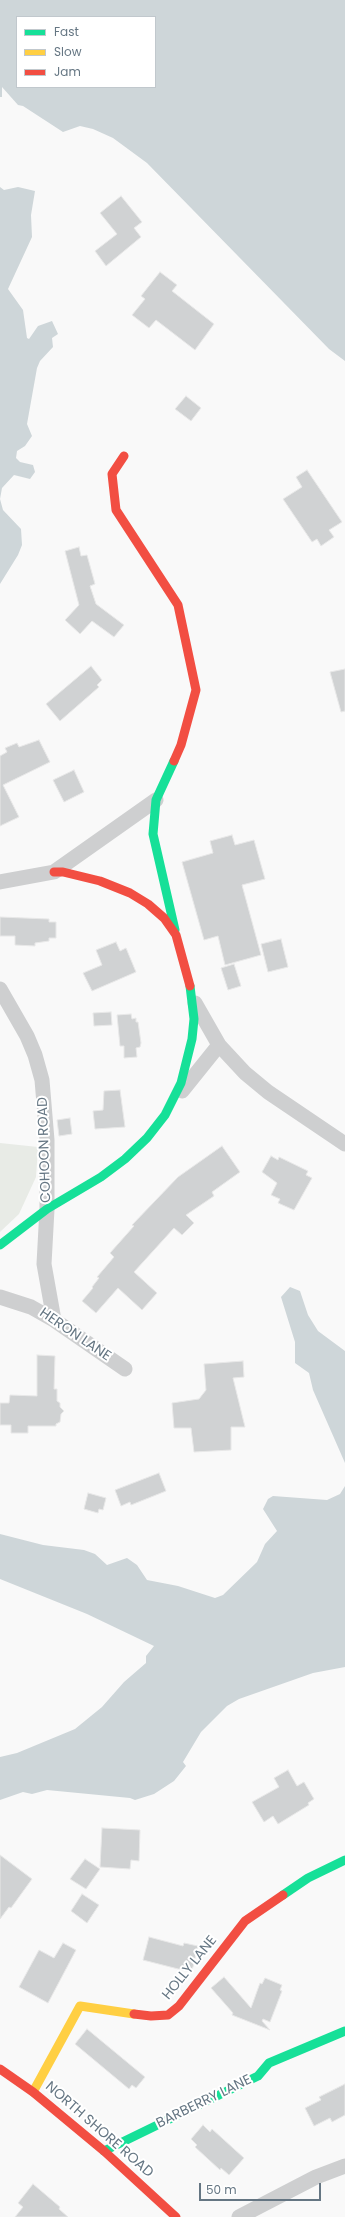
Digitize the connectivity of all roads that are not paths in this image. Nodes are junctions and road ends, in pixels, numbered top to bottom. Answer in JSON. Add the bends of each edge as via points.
{"nodes":[{"id":1,"x":124,"y":456,"type":"dead end"},
{"id":2,"x":156,"y":800,"type":"junction"},
{"id":3,"x":54,"y":872,"type":"junction"},
{"id":4,"x":0,"y":882,"type":"edge"},
{"id":5,"x":176,"y":935,"type":"junction"},
{"id":6,"x":0,"y":989,"type":"edge"},
{"id":7,"x":193,"y":999,"type":"junction"},
{"id":8,"x":219,"y":1045,"type":"junction"},
{"id":9,"x":174,"y":1098,"type":"junction"},
{"id":10,"x":345,"y":1144,"type":"edge"},
{"id":11,"x":47,"y":1209,"type":"junction"},
{"id":12,"x":0,"y":1245,"type":"edge"},
{"id":13,"x":0,"y":1297,"type":"edge"},
{"id":14,"x":54,"y":1320,"type":"junction"},
{"id":15,"x":125,"y":1369,"type":"dead end"},
{"id":16,"x":345,"y":1860,"type":"edge"},
{"id":17,"x":345,"y":2031,"type":"edge"},
{"id":18,"x":0,"y":2069,"type":"edge"},
{"id":19,"x":34,"y":2092,"type":"junction"},
{"id":20,"x":104,"y":2151,"type":"junction"},
{"id":21,"x":345,"y":2166,"type":"edge"},
{"id":22,"x":176,"y":2217,"type":"edge"},
{"id":23,"x":239,"y":2217,"type":"edge"}],
"edges":[{"from":1,"to":2,"type":"street","via":[[112,474],[116,510],[178,605],[196,690],[192,713],[181,745]]},
{"from":2,"to":3,"type":"street"},
{"from":2,"to":5,"type":"street","via":[[153,834]]},
{"from":3,"to":4,"type":"street"},
{"from":3,"to":5,"type":"street","via":[[100,881],[130,893],[164,918]]},
{"from":5,"to":7,"type":"street"},
{"from":6,"to":11,"type":"street","name":"COHOON ROAD","via":[[27,1036],[42,1080],[47,1140]]},
{"from":7,"to":8,"type":"street"},
{"from":7,"to":9,"type":"street","via":[[192,1039],[181,1083]]},
{"from":8,"to":9,"type":"street"},
{"from":8,"to":10,"type":"street","via":[[245,1073],[268,1092]]},
{"from":9,"to":11,"type":"street","via":[[165,1115],[147,1138],[125,1159],[101,1177]]},
{"from":11,"to":12,"type":"street"},
{"from":11,"to":14,"type":"street","name":"COHOON ROAD","via":[[44,1264]]},
{"from":13,"to":14,"type":"street","name":"HERON LANE","via":[[31,1307]]},
{"from":14,"to":15,"type":"street","name":"HERON LANE"},
{"from":16,"to":19,"type":"street","name":"HOLLY LANE","via":[[308,1878],[245,1921],[179,2006],[168,2015],[151,2016],[80,2006]]},
{"from":17,"to":20,"type":"street","name":"BARBERRY LANE","via":[[269,2063],[258,2076]]},
{"from":18,"to":19,"type":"street","name":"NORTH SHORE ROAD"},
{"from":19,"to":20,"type":"street","name":"NORTH SHORE ROAD"},
{"from":20,"to":22,"type":"street","name":"NORTH SHORE ROAD"},
{"from":21,"to":23,"type":"street","via":[[316,2177]]}]}
